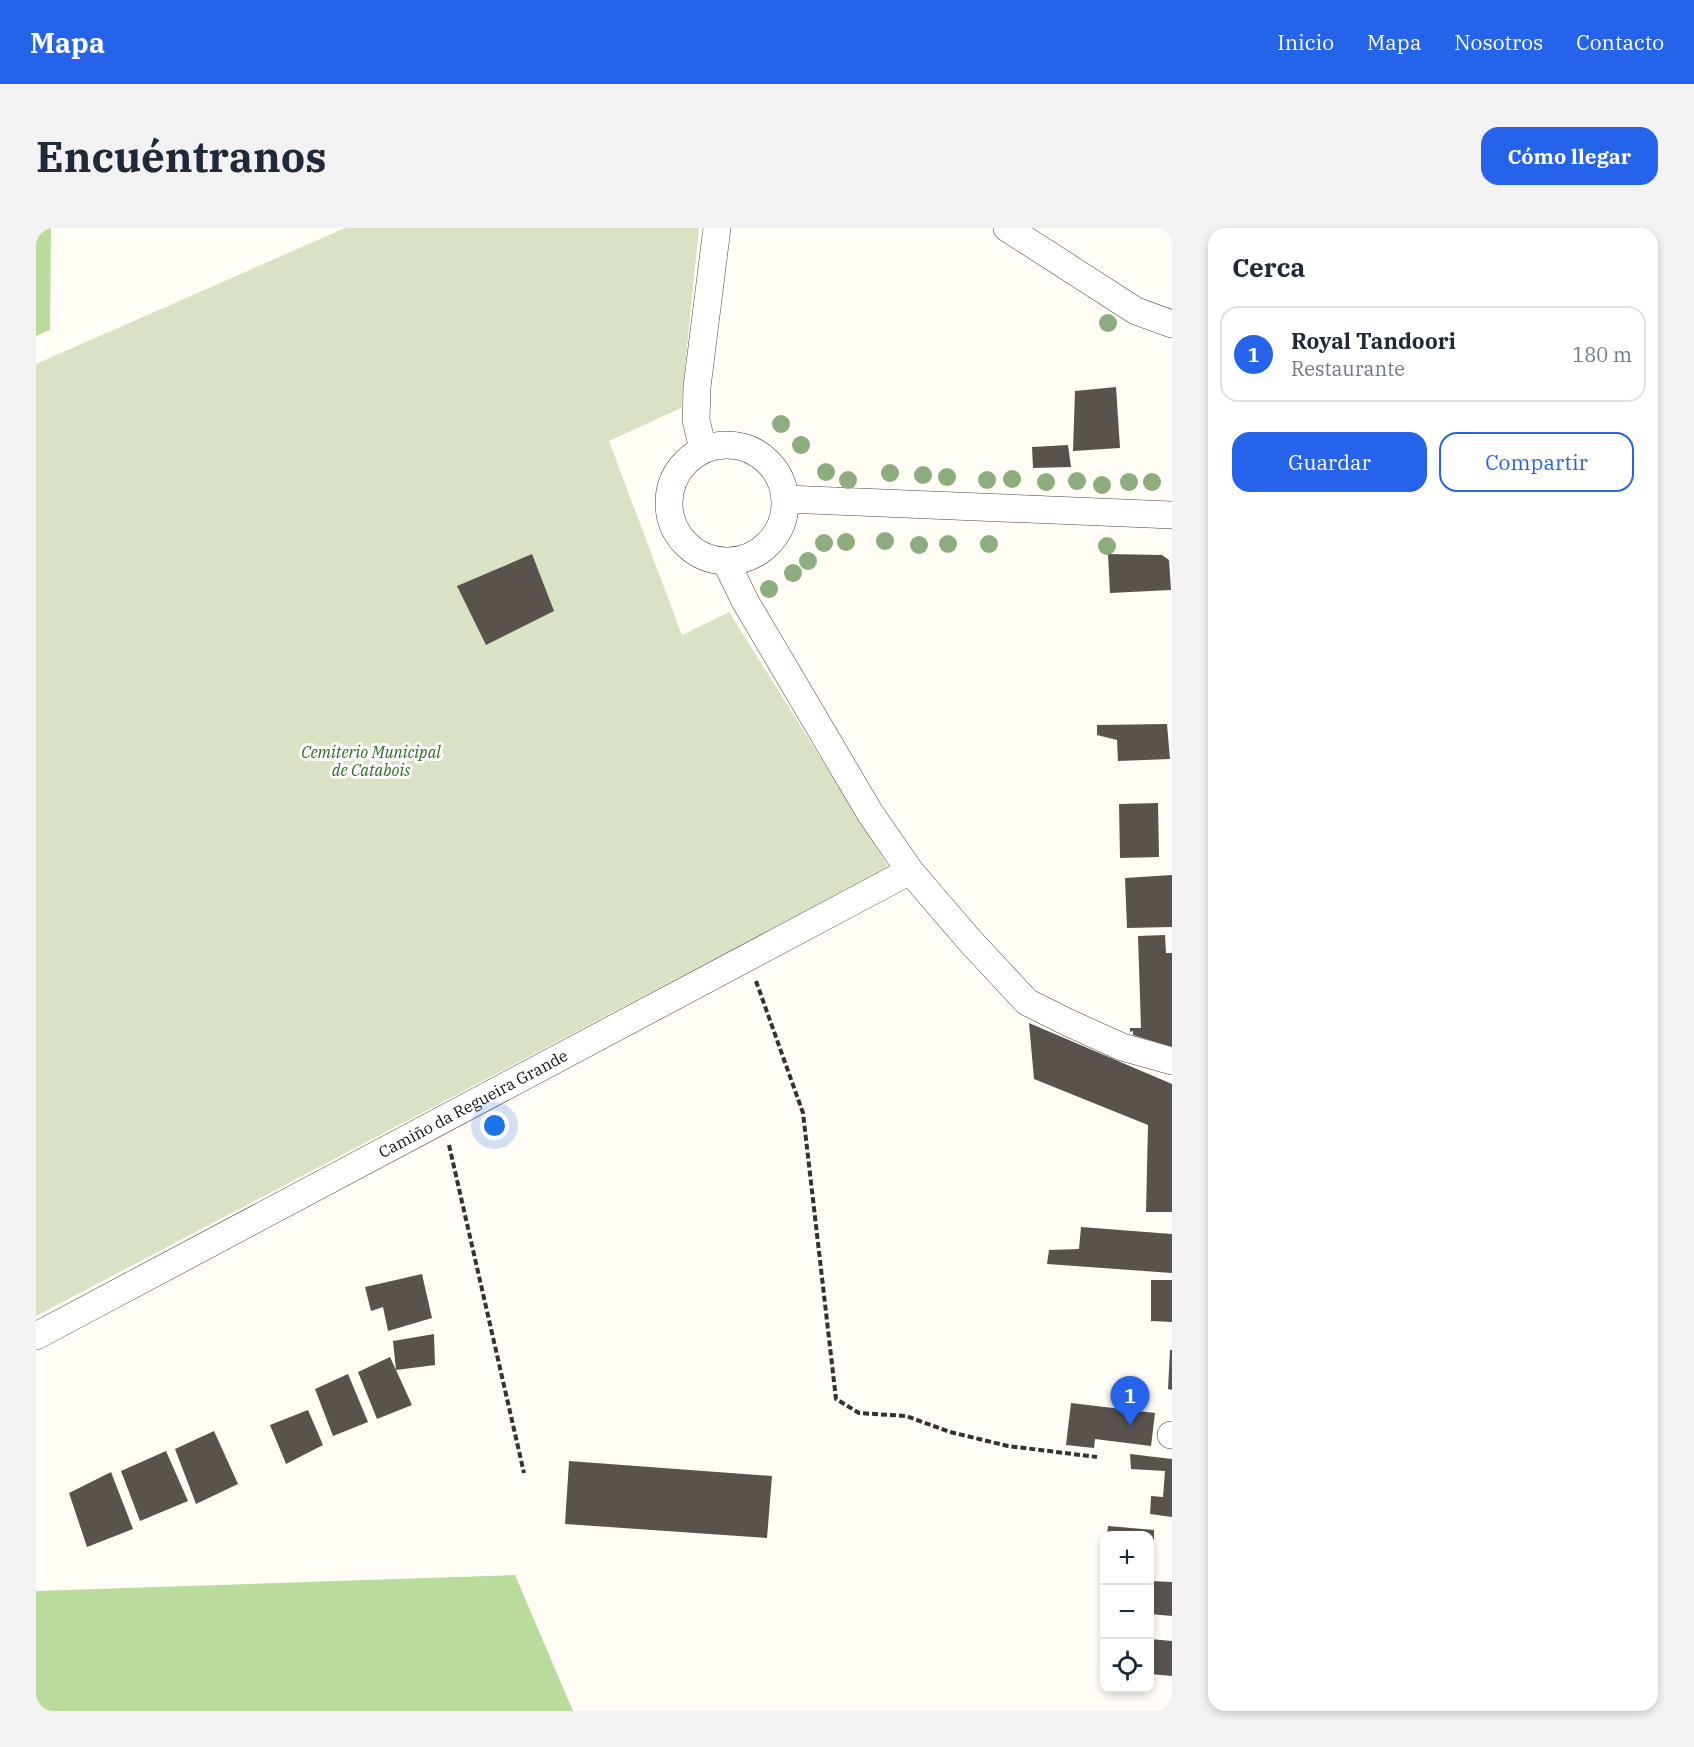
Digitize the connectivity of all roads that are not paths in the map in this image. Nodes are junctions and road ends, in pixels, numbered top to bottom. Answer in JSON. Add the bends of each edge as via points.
{"nodes":[{"id":1,"x":717,"y":228,"type":"edge"},
{"id":2,"x":1008,"y":228,"type":"edge"},
{"id":3,"x":1172,"y":324,"type":"edge"},
{"id":4,"x":703,"y":449,"type":"junction"},
{"id":5,"x":786,"y":499,"type":"junction"},
{"id":6,"x":1172,"y":515,"type":"edge"},
{"id":7,"x":726,"y":562,"type":"junction"},
{"id":8,"x":910,"y":872,"type":"junction"},
{"id":9,"x":1172,"y":1061,"type":"edge"},
{"id":10,"x":36,"y":1336,"type":"edge"}],
"edges":[{"from":1,"to":4,"type":"street","via":[[696,387],[696,420]]},
{"from":2,"to":3,"type":"street","via":[[1136,311]]},
{"from":4,"to":5,"type":"street","via":[[721,445],[747,448],[765,458],[777,471]]},
{"from":4,"to":7,"type":"street","via":[[686,461],[674,478],[670,514],[677,533],[688,546],[705,557]]},
{"from":5,"to":6,"type":"street"},
{"from":5,"to":7,"type":"street","via":[[777,535],[746,559]]},
{"from":7,"to":8,"type":"street","via":[[864,802]]},
{"from":8,"to":9,"type":"street","via":[[1027,1002],[1122,1047]]},
{"from":8,"to":10,"type":"street","name":"Camiño da Regueira Grande"}]}
